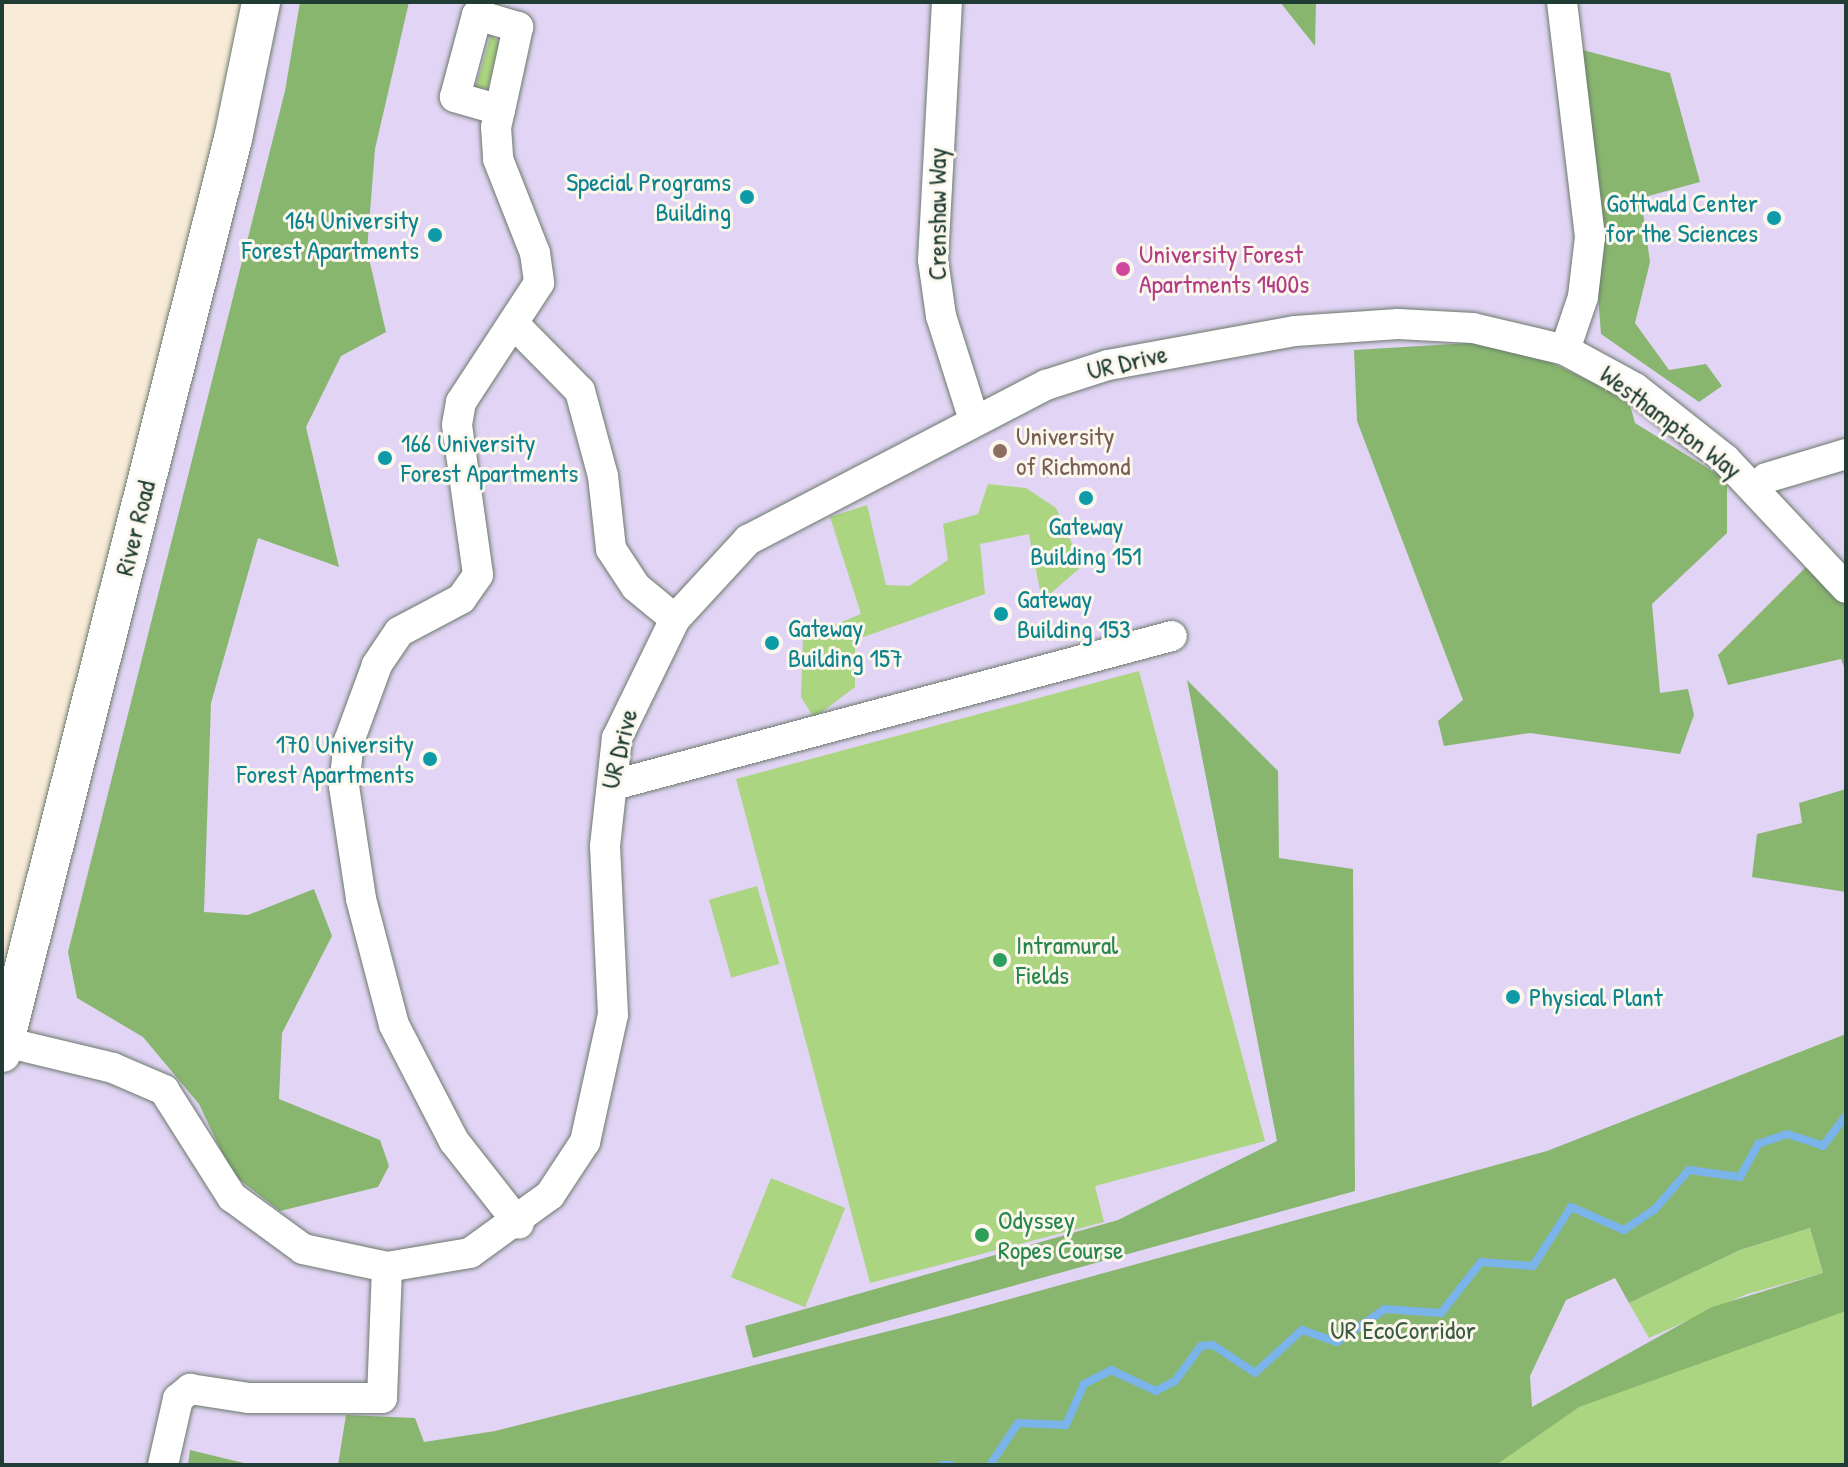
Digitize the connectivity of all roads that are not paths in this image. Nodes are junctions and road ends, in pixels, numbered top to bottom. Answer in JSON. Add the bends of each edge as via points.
{"nodes":[{"id":1,"x":261,"y":2,"type":"edge"},
{"id":2,"x":947,"y":2,"type":"edge"},
{"id":3,"x":1562,"y":2,"type":"edge"},
{"id":4,"x":500,"y":110,"type":"dead end"},
{"id":5,"x":514,"y":324,"type":"junction"},
{"id":6,"x":1565,"y":350,"type":"junction"},
{"id":7,"x":974,"y":420,"type":"junction"},
{"id":8,"x":1846,"y":454,"type":"edge"},
{"id":9,"x":1766,"y":478,"type":"dead end"},
{"id":10,"x":1846,"y":588,"type":"edge"},
{"id":11,"x":675,"y":619,"type":"junction"},
{"id":12,"x":1172,"y":636,"type":"dead end"},
{"id":13,"x":621,"y":783,"type":"dead end"},
{"id":14,"x":4,"y":1047,"type":"edge"},
{"id":15,"x":519,"y":1224,"type":"junction"},
{"id":16,"x":387,"y":1267,"type":"junction"},
{"id":17,"x":163,"y":1465,"type":"edge"}],
"edges":[{"from":1,"to":14,"type":"main road","name":"River Road","via":[[233,139]]},
{"from":2,"to":7,"type":"street","name":"Crenshaw Way","via":[[933,260],[947,340]]},
{"from":3,"to":6,"type":"street","via":[[1590,237],[1585,286]]},
{"from":4,"to":5,"type":"street","via":[[498,159],[539,273],[535,296]]},
{"from":5,"to":11,"type":"street","via":[[580,391],[603,476],[611,549],[636,587]]},
{"from":5,"to":15,"type":"street","via":[[468,386],[457,425],[478,575],[461,599],[399,632],[377,665],[349,741],[344,786],[371,944],[394,1025],[454,1141]]},
{"from":6,"to":7,"type":"street","name":"UR Drive","via":[[1444,325],[1295,331],[1080,373]]},
{"from":6,"to":10,"type":"street","name":"Westhampton Way","via":[[1635,388],[1733,465]]},
{"from":7,"to":11,"type":"street","name":"UR Drive","via":[[771,524],[713,572]]},
{"from":8,"to":9,"type":"street"},
{"from":11,"to":15,"type":"street","name":"UR Drive","via":[[625,716],[607,786],[615,992],[596,1108],[568,1171]]},
{"from":12,"to":13,"type":"street"},
{"from":14,"to":16,"type":"street","name":"UR Drive","via":[[113,1068],[164,1090],[215,1175],[254,1219],[303,1249]]},
{"from":15,"to":16,"type":"street","name":"UR Drive","via":[[470,1253]]},
{"from":16,"to":17,"type":"street","via":[[382,1398],[249,1398],[190,1389],[178,1399]]}]}
